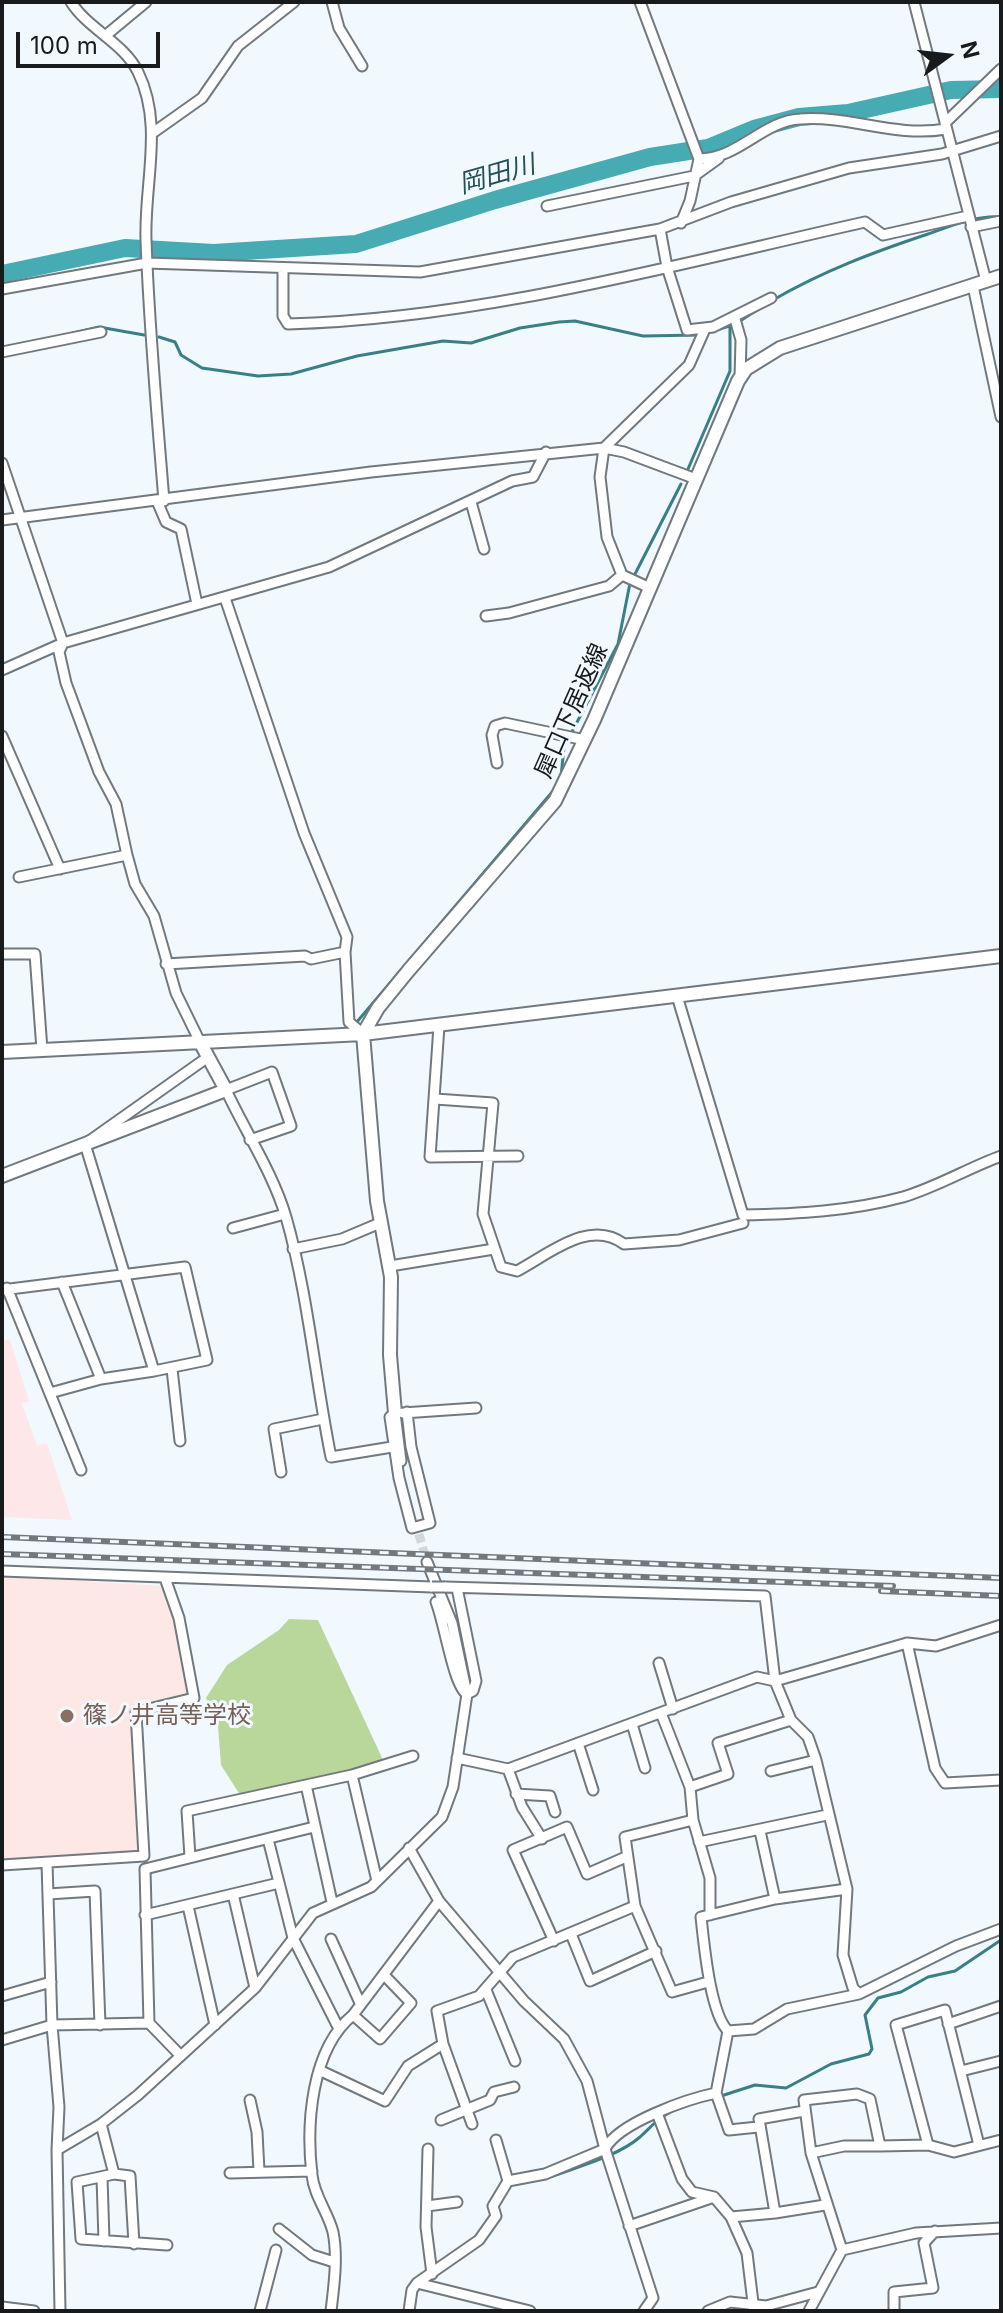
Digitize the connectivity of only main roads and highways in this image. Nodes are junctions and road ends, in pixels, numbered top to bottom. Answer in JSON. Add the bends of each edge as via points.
{"nodes":[{"id":1,"x":1001,"y":276,"type":"edge"},
{"id":2,"x":1001,"y":956,"type":"edge"},
{"id":3,"x":363,"y":1034,"type":"junction"},
{"id":4,"x":200,"y":1042,"type":"junction"},
{"id":5,"x":2,"y":1052,"type":"edge"},
{"id":6,"x":3,"y":1174,"type":"edge"},
{"id":7,"x":401,"y":1413,"type":"road end"}],
"edges":[{"from":1,"to":3,"type":"main road","name":"犀口下居返線","via":[[780,348],[740,378],[555,801],[401,980]]},
{"from":2,"to":3,"type":"main road"},
{"from":3,"to":4,"type":"main road"},
{"from":3,"to":7,"type":"main road","via":[[380,1223],[390,1266],[390,1364]]},
{"from":4,"to":5,"type":"main road"},
{"from":4,"to":6,"type":"main road","via":[[226,1090]]}]}
